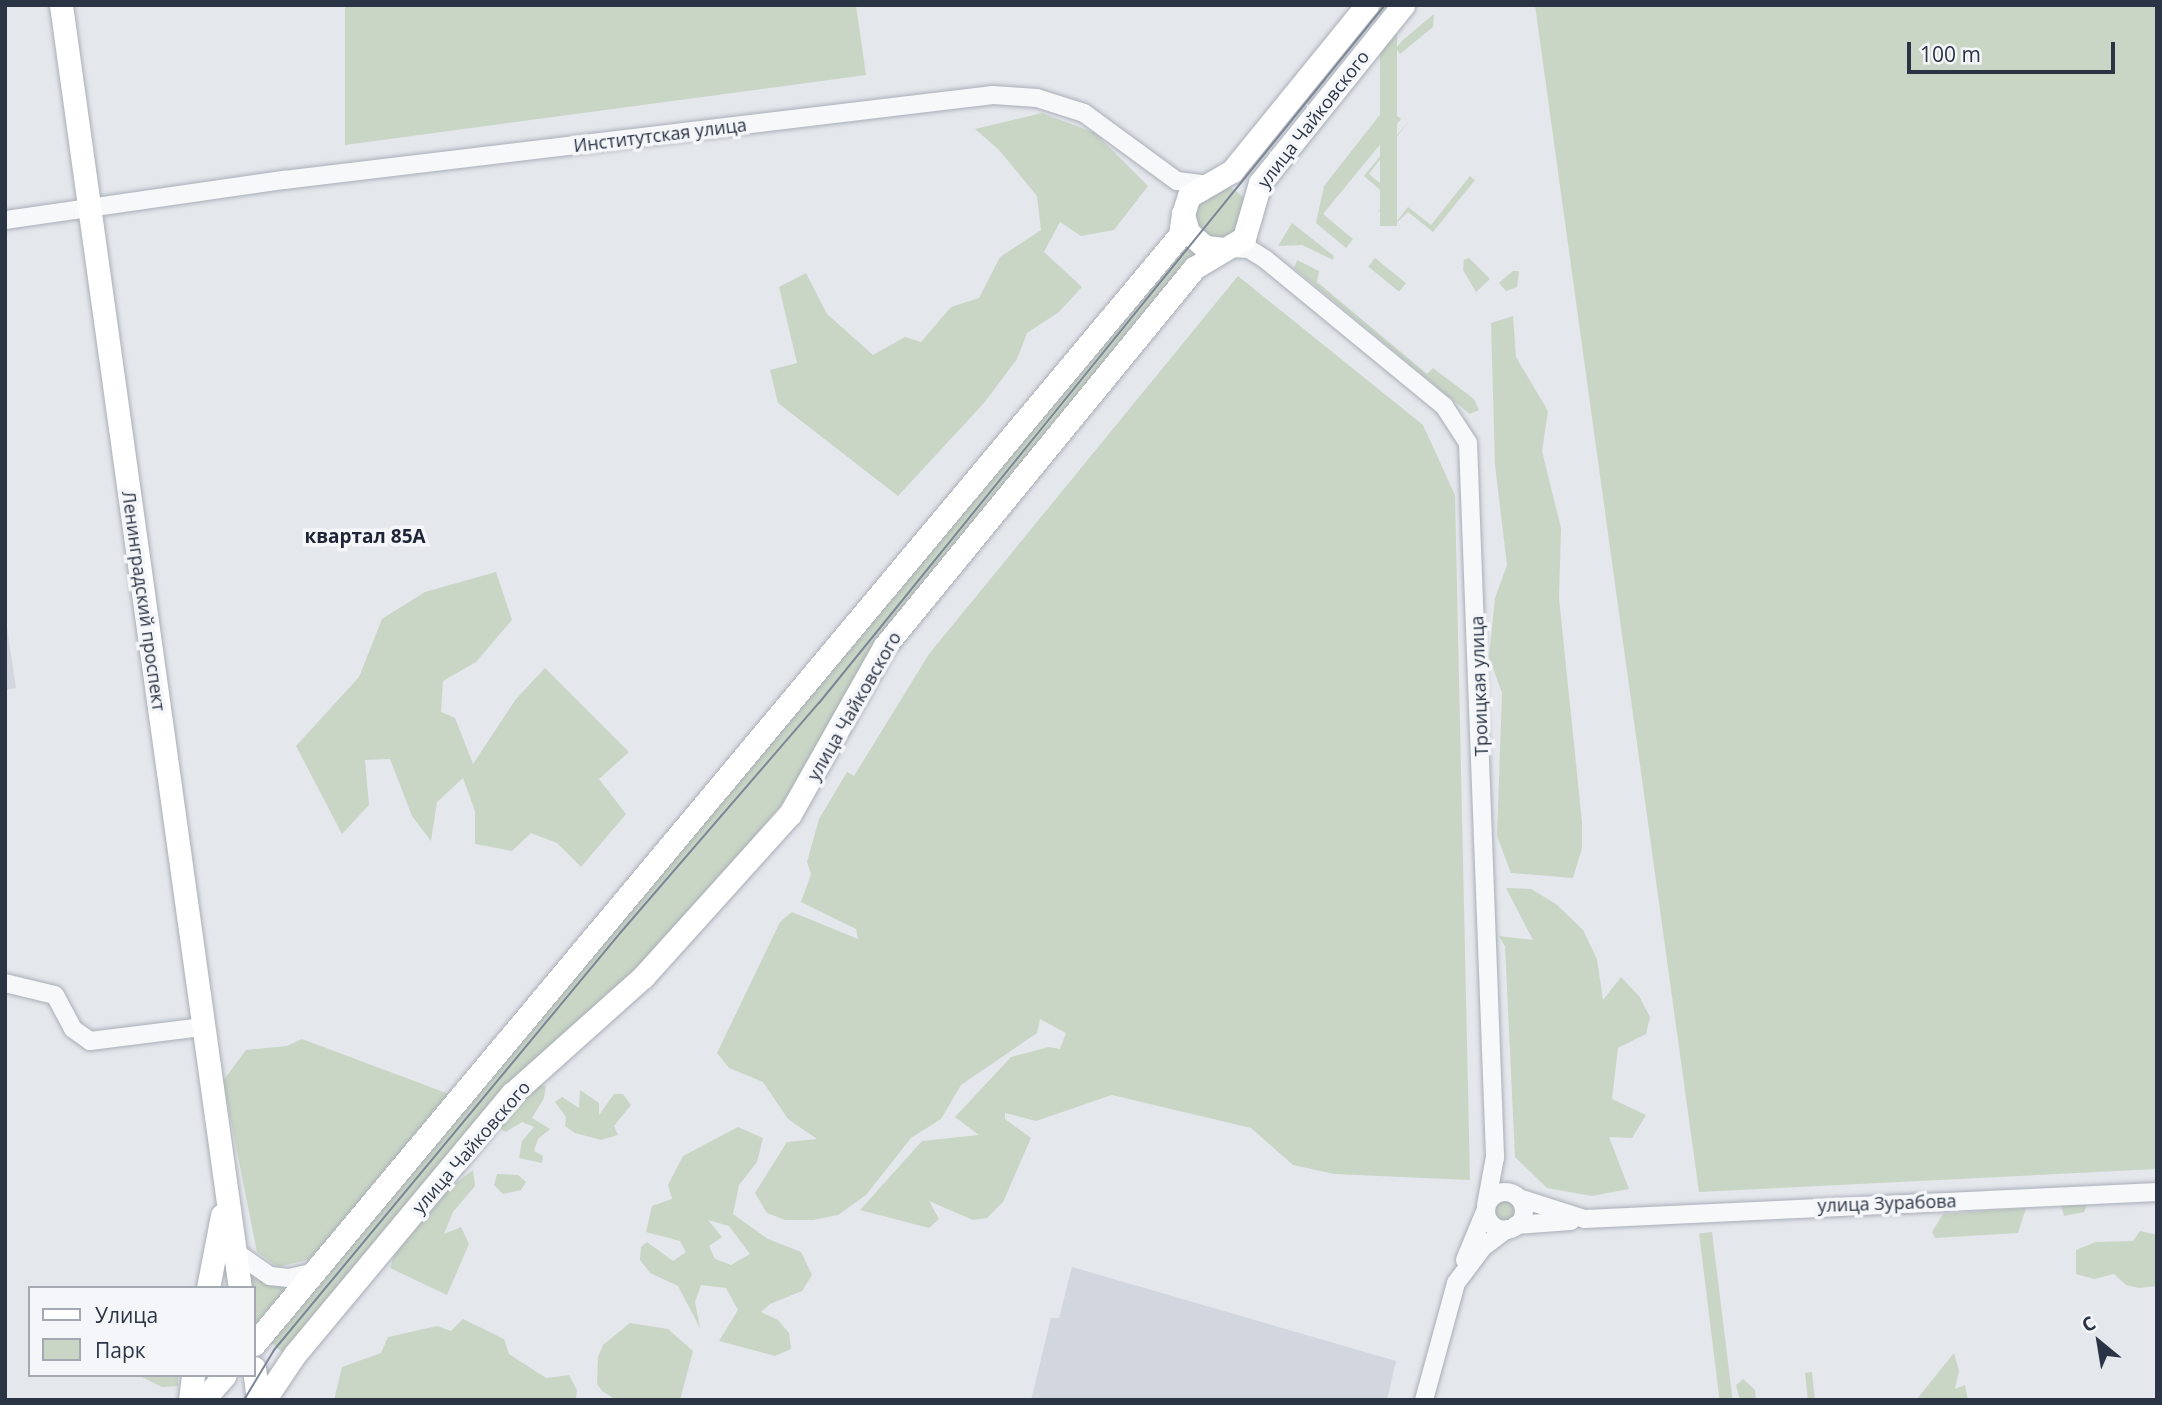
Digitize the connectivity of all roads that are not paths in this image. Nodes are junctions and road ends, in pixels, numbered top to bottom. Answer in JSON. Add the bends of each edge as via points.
{"nodes":[{"id":1,"x":61,"y":5,"type":"edge"},
{"id":2,"x":1367,"y":5,"type":"edge"},
{"id":3,"x":1403,"y":5,"type":"edge"},
{"id":4,"x":1167,"y":175,"type":"junction"},
{"id":5,"x":1216,"y":178,"type":"junction"},
{"id":6,"x":92,"y":205,"type":"junction"},
{"id":7,"x":1253,"y":218,"type":"junction"},
{"id":8,"x":5,"y":220,"type":"edge"},
{"id":9,"x":1185,"y":221,"type":"junction"},
{"id":10,"x":1226,"y":249,"type":"junction"},
{"id":11,"x":1265,"y":259,"type":"junction"},
{"id":12,"x":5,"y":983,"type":"edge"},
{"id":13,"x":203,"y":1027,"type":"junction"},
{"id":14,"x":1495,"y":1157,"type":"junction"},
{"id":15,"x":2157,"y":1192,"type":"edge"},
{"id":16,"x":1516,"y":1196,"type":"junction"},
{"id":17,"x":225,"y":1198,"type":"junction"},
{"id":18,"x":1486,"y":1207,"type":"junction"},
{"id":19,"x":1585,"y":1219,"type":"junction"},
{"id":20,"x":1512,"y":1227,"type":"junction"},
{"id":21,"x":234,"y":1251,"type":"junction"},
{"id":22,"x":315,"y":1272,"type":"junction"},
{"id":23,"x":1456,"y":1283,"type":"junction"},
{"id":24,"x":208,"y":1286,"type":"edge"},
{"id":25,"x":240,"y":1286,"type":"edge"},
{"id":26,"x":256,"y":1342,"type":"edge"},
{"id":27,"x":193,"y":1377,"type":"edge"},
{"id":28,"x":223,"y":1377,"type":"edge"},
{"id":29,"x":255,"y":1377,"type":"edge"},
{"id":30,"x":190,"y":1400,"type":"edge"},
{"id":31,"x":203,"y":1400,"type":"edge"},
{"id":32,"x":258,"y":1400,"type":"edge"},
{"id":33,"x":264,"y":1400,"type":"edge"},
{"id":34,"x":1424,"y":1400,"type":"edge"}],
"edges":[{"from":1,"to":6,"type":"main road","name":"Ленинградский проспект"},
{"from":2,"to":5,"type":"main road","name":"улица Чайковского"},
{"from":3,"to":7,"type":"main road","name":"улица Чайковского","via":[[1260,183]]},
{"from":4,"to":5,"type":"street","name":"Институтская улица","via":[[1187,185]]},
{"from":4,"to":6,"type":"street","name":"Институтская улица","via":[[1084,113],[1037,98],[993,95]]},
{"from":4,"to":9,"type":"street","via":[[1180,195]]},
{"from":5,"to":7,"type":"main road","via":[[1243,191]]},
{"from":5,"to":9,"type":"main road","via":[[1189,196]]},
{"from":6,"to":8,"type":"street","name":"Институтская улица"},
{"from":6,"to":13,"type":"main road","name":"Ленинградский проспект"},
{"from":7,"to":10,"type":"main road","name":"улица Чайковского","via":[[1244,238]]},
{"from":7,"to":11,"type":"street"},
{"from":9,"to":10,"type":"main road","via":[[1201,245]]},
{"from":9,"to":22,"type":"main road","via":[[1180,235]]},
{"from":10,"to":11,"type":"street","via":[[1249,250]]},
{"from":10,"to":33,"type":"main road","name":"улица Чайковского","via":[[1194,268],[884,647],[790,814],[643,977],[512,1094],[295,1354]]},
{"from":11,"to":14,"type":"street","name":"Троицкая улица","via":[[1444,406],[1468,443]]},
{"from":12,"to":13,"type":"street","via":[[55,995],[73,1029],[90,1041]]},
{"from":13,"to":17,"type":"main road","name":"Ленинградский проспект"},
{"from":14,"to":16,"type":"street"},
{"from":14,"to":18,"type":"street","name":"Троицкая улица"},
{"from":15,"to":19,"type":"street","name":"улица Зурабова"},
{"from":16,"to":18,"type":"street","via":[[1499,1192]]},
{"from":16,"to":19,"type":"street"},
{"from":16,"to":20,"type":"street","via":[[1524,1211]]},
{"from":17,"to":21,"type":"main road","name":"Ленинградский проспект"},
{"from":17,"to":24,"type":"main road","name":"Ленинградский проспект"},
{"from":18,"to":20,"type":"street","via":[[1492,1224]]},
{"from":18,"to":23,"type":"street","name":"Троицкая улица"},
{"from":19,"to":20,"type":"street"},
{"from":20,"to":23,"type":"street","via":[[1483,1247]]},
{"from":21,"to":22,"type":"street","via":[[270,1276],[289,1278]]},
{"from":21,"to":25,"type":"main road","name":"Ленинградский проспект"},
{"from":22,"to":26,"type":"main road"},
{"from":23,"to":34,"type":"street"},
{"from":27,"to":30,"type":"main road"},
{"from":28,"to":31,"type":"main road"},
{"from":29,"to":32,"type":"main road"}]}
